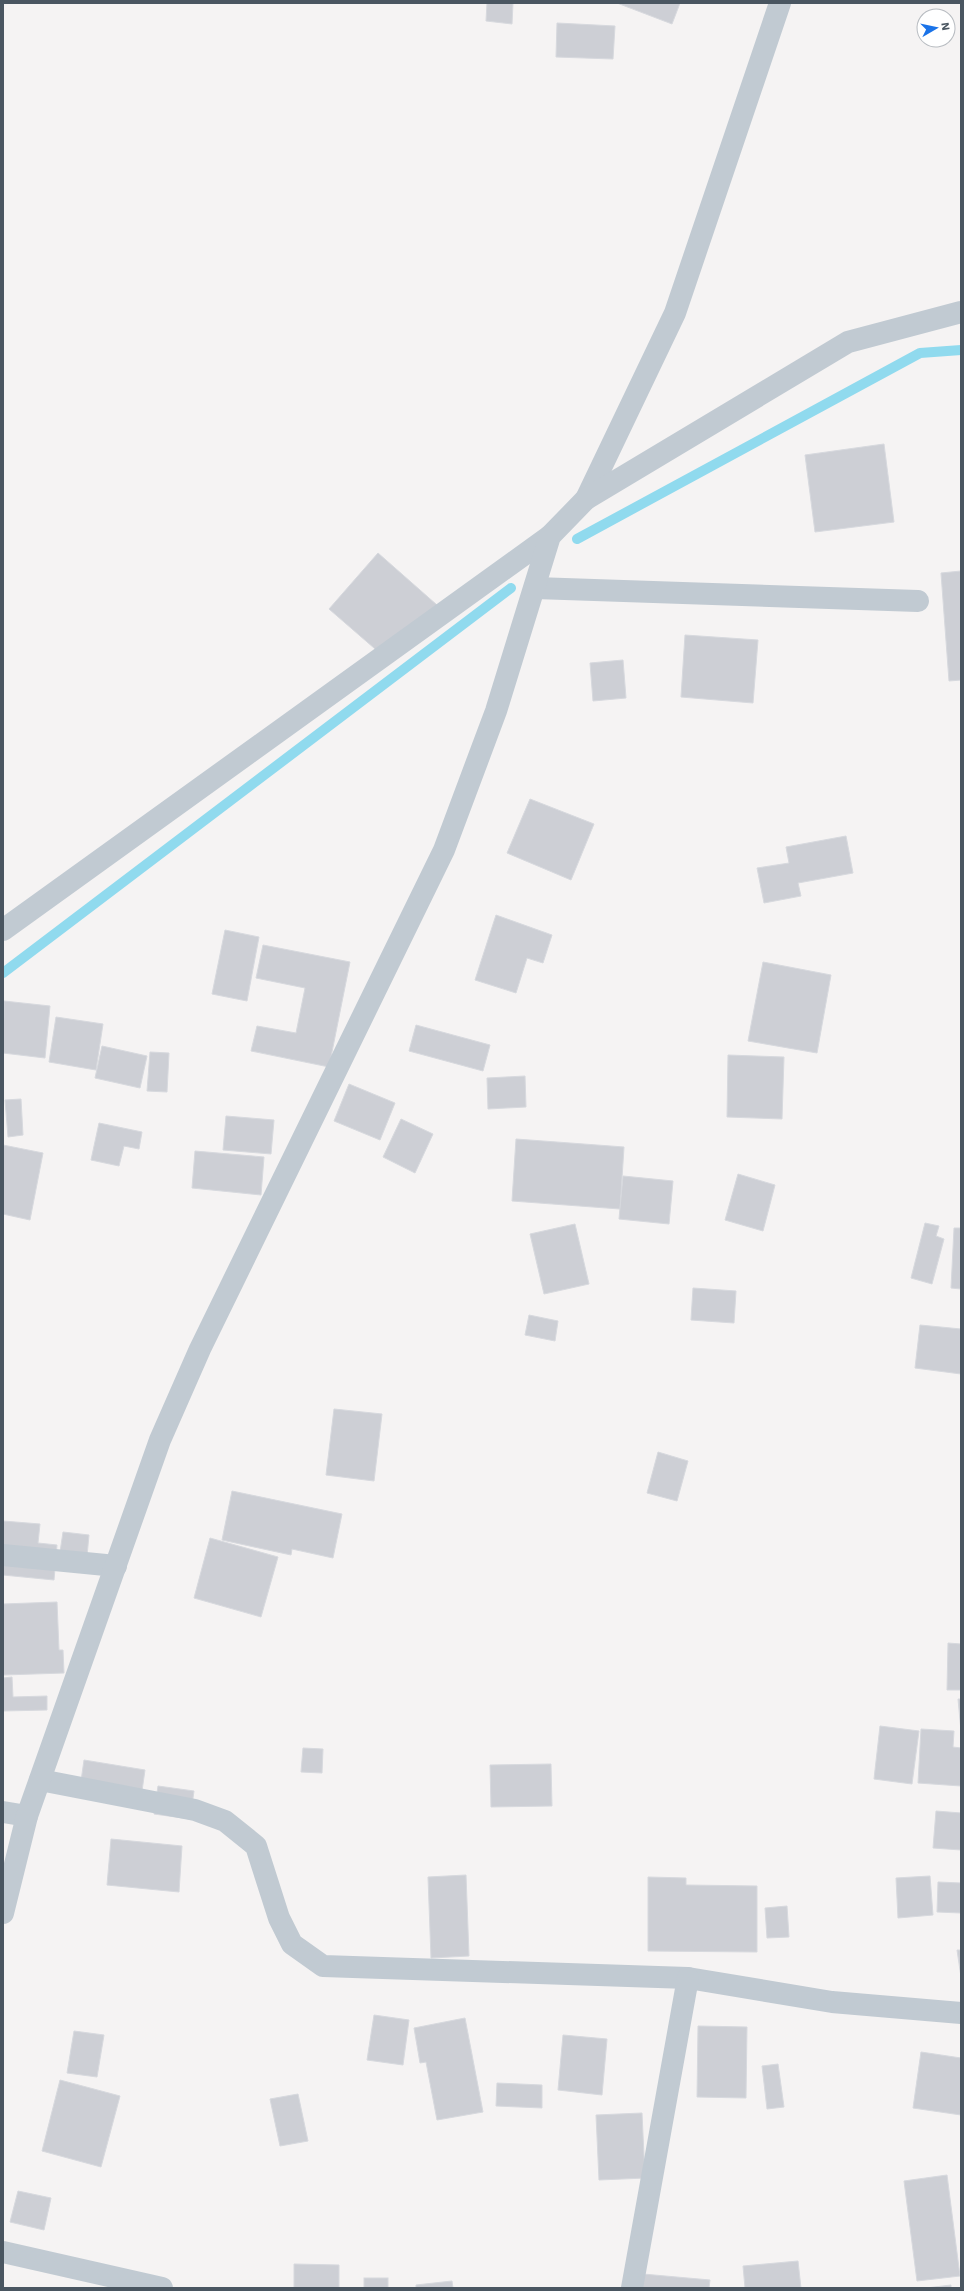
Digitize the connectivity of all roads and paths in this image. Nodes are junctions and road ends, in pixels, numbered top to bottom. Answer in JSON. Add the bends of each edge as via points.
{"nodes":[{"id":1,"x":780,"y":3,"type":"edge"},
{"id":2,"x":961,"y":312,"type":"edge"},
{"id":3,"x":586,"y":499,"type":"junction"},
{"id":4,"x":550,"y":536,"type":"junction"},
{"id":5,"x":535,"y":588,"type":"junction"},
{"id":6,"x":918,"y":601,"type":"dead end"},
{"id":7,"x":3,"y":930,"type":"edge"},
{"id":8,"x":3,"y":1555,"type":"edge"},
{"id":9,"x":116,"y":1566,"type":"junction"},
{"id":10,"x":40,"y":1780,"type":"junction"},
{"id":11,"x":3,"y":1812,"type":"edge"},
{"id":12,"x":27,"y":1816,"type":"junction"},
{"id":13,"x":3,"y":1913,"type":"edge"},
{"id":14,"x":688,"y":1978,"type":"junction"},
{"id":15,"x":961,"y":2013,"type":"edge"},
{"id":16,"x":3,"y":2252,"type":"edge"},
{"id":17,"x":162,"y":2288,"type":"edge"},
{"id":18,"x":632,"y":2288,"type":"edge"}],
"edges":[{"from":1,"to":3,"type":"street","via":[[675,313]]},
{"from":2,"to":3,"type":"street","via":[[848,342]]},
{"from":3,"to":4,"type":"street"},
{"from":4,"to":5,"type":"street"},
{"from":4,"to":7,"type":"street"},
{"from":5,"to":6,"type":"street"},
{"from":5,"to":9,"type":"street","via":[[496,711],[444,850],[200,1349],[160,1440]]},
{"from":8,"to":9,"type":"street"},
{"from":9,"to":10,"type":"street"},
{"from":10,"to":12,"type":"street"},
{"from":10,"to":14,"type":"street","via":[[195,1810],[225,1821],[256,1846],[279,1918],[292,1944],[323,1966]]},
{"from":11,"to":12,"type":"street"},
{"from":12,"to":13,"type":"street"},
{"from":14,"to":15,"type":"street","via":[[832,2002]]},
{"from":14,"to":18,"type":"street"},
{"from":16,"to":17,"type":"street"}]}
